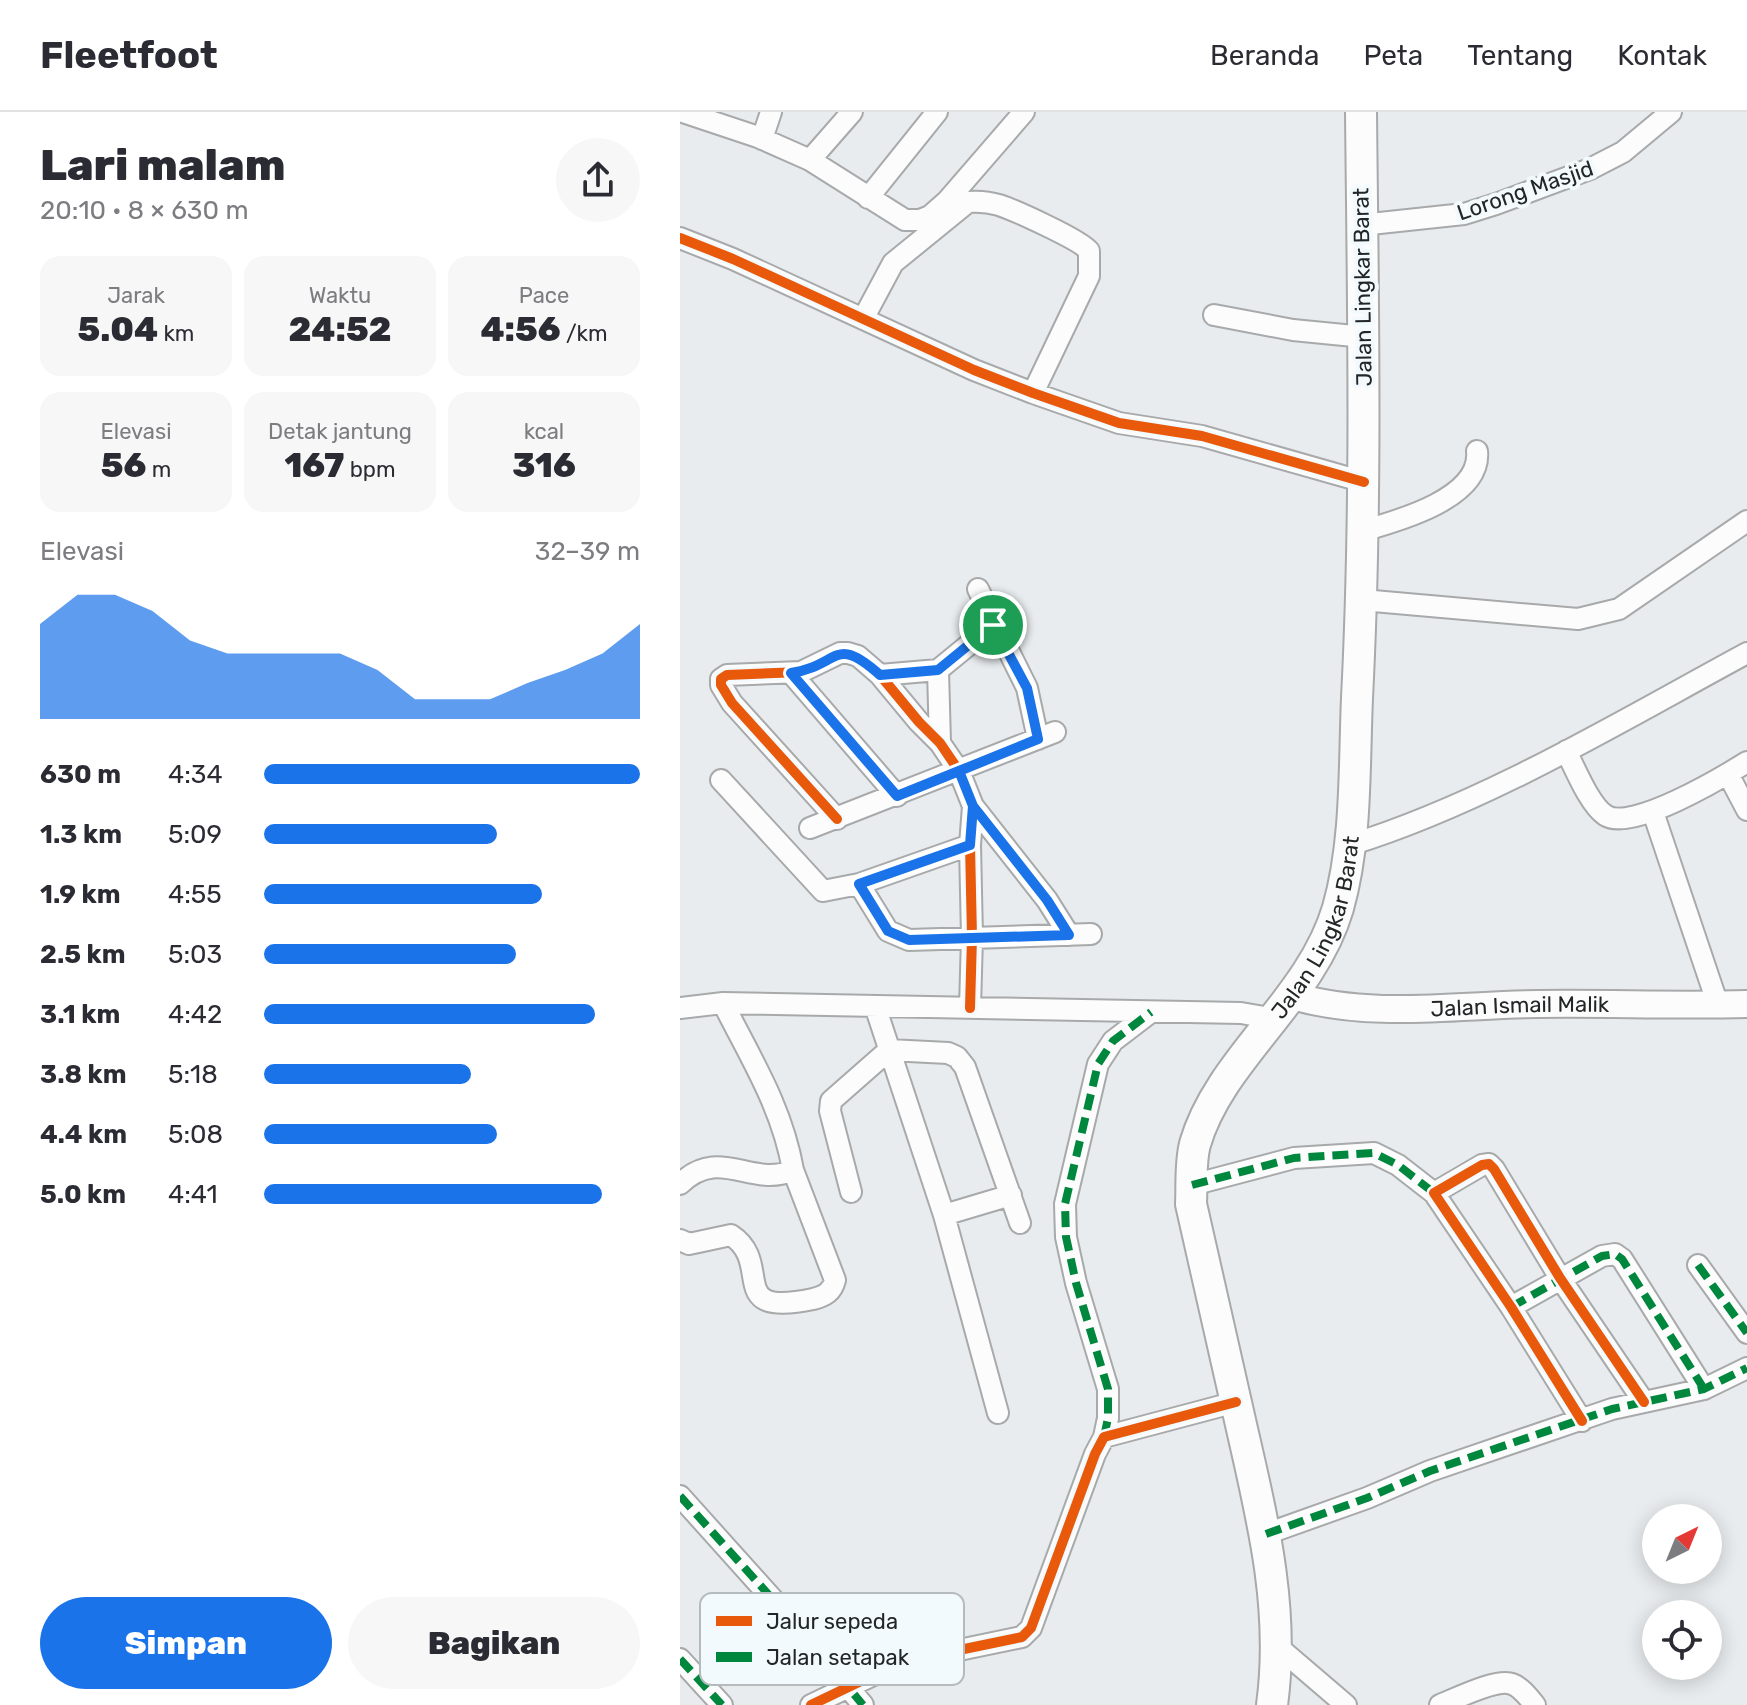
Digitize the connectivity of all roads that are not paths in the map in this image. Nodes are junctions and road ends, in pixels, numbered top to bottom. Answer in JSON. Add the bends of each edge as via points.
{"nodes":[{"id":1,"x":683,"y":112,"type":"edge"},
{"id":2,"x":771,"y":112,"type":"edge"},
{"id":3,"x":852,"y":112,"type":"edge"},
{"id":4,"x":937,"y":112,"type":"edge"},
{"id":5,"x":1024,"y":112,"type":"edge"},
{"id":6,"x":1361,"y":112,"type":"edge"},
{"id":7,"x":1671,"y":112,"type":"edge"},
{"id":8,"x":762,"y":139,"type":"junction"},
{"id":9,"x":810,"y":160,"type":"junction"},
{"id":10,"x":868,"y":198,"type":"junction"},
{"id":11,"x":1361,"y":225,"type":"junction"},
{"id":12,"x":680,"y":238,"type":"edge"},
{"id":13,"x":1214,"y":315,"type":"dead end"},
{"id":14,"x":863,"y":319,"type":"junction"},
{"id":15,"x":1364,"y":337,"type":"junction"},
{"id":16,"x":1033,"y":393,"type":"junction"},
{"id":17,"x":1477,"y":451,"type":"dead end"},
{"id":18,"x":1364,"y":482,"type":"junction"},
{"id":19,"x":1747,"y":521,"type":"edge"},
{"id":20,"x":1362,"y":531,"type":"junction"},
{"id":21,"x":978,"y":589,"type":"dead end"},
{"id":22,"x":1362,"y":600,"type":"junction"},
{"id":23,"x":993,"y":625,"type":"junction"},
{"id":24,"x":1747,"y":653,"type":"edge"},
{"id":25,"x":938,"y":670,"type":"junction"},
{"id":26,"x":791,"y":673,"type":"junction"},
{"id":27,"x":880,"y":675,"type":"junction"},
{"id":28,"x":940,"y":743,"type":"junction"},
{"id":29,"x":1566,"y":751,"type":"junction"},
{"id":30,"x":1747,"y":762,"type":"edge"},
{"id":31,"x":959,"y":771,"type":"junction"},
{"id":32,"x":1728,"y":774,"type":"junction"},
{"id":33,"x":721,"y":780,"type":"dead end"},
{"id":34,"x":897,"y":796,"type":"junction"},
{"id":35,"x":973,"y":806,"type":"junction"},
{"id":36,"x":1747,"y":810,"type":"edge"},
{"id":37,"x":1653,"y":812,"type":"junction"},
{"id":38,"x":837,"y":819,"type":"junction"},
{"id":39,"x":810,"y":828,"type":"dead end"},
{"id":40,"x":970,"y":845,"type":"junction"},
{"id":41,"x":1350,"y":845,"type":"junction"},
{"id":42,"x":859,"y":884,"type":"junction"},
{"id":43,"x":1091,"y":934,"type":"dead end"},
{"id":44,"x":1069,"y":935,"type":"junction"},
{"id":45,"x":972,"y":937,"type":"junction"},
{"id":46,"x":723,"y":1003,"type":"junction"},
{"id":47,"x":1747,"y":1004,"type":"edge"},
{"id":48,"x":1718,"y":1005,"type":"junction"},
{"id":49,"x":875,"y":1006,"type":"junction"},
{"id":50,"x":1284,"y":1007,"type":"junction"},
{"id":51,"x":680,"y":1008,"type":"edge"},
{"id":52,"x":970,"y":1008,"type":"junction"},
{"id":53,"x":1151,"y":1012,"type":"junction"},
{"id":54,"x":889,"y":1050,"type":"junction"},
{"id":55,"x":793,"y":1170,"type":"junction"},
{"id":56,"x":680,"y":1184,"type":"edge"},
{"id":57,"x":1192,"y":1185,"type":"junction"},
{"id":58,"x":851,"y":1192,"type":"dead end"},
{"id":59,"x":1434,"y":1193,"type":"junction"},
{"id":60,"x":1011,"y":1195,"type":"junction"},
{"id":61,"x":944,"y":1215,"type":"junction"},
{"id":62,"x":1020,"y":1223,"type":"dead end"},
{"id":63,"x":680,"y":1240,"type":"edge"},
{"id":64,"x":1698,"y":1265,"type":"dead end"},
{"id":65,"x":1560,"y":1278,"type":"junction"},
{"id":66,"x":1511,"y":1307,"type":"junction"},
{"id":67,"x":1747,"y":1333,"type":"edge"},
{"id":68,"x":1747,"y":1368,"type":"edge"},
{"id":69,"x":1704,"y":1389,"type":"junction"},
{"id":70,"x":1236,"y":1402,"type":"junction"},
{"id":71,"x":1644,"y":1402,"type":"junction"},
{"id":72,"x":998,"y":1413,"type":"dead end"},
{"id":73,"x":1582,"y":1421,"type":"junction"},
{"id":74,"x":1104,"y":1437,"type":"junction"},
{"id":75,"x":680,"y":1496,"type":"edge"},
{"id":76,"x":1266,"y":1534,"type":"junction"},
{"id":77,"x":766,"y":1593,"type":"edge"},
{"id":78,"x":1277,"y":1646,"type":"junction"},
{"id":79,"x":964,"y":1649,"type":"edge"},
{"id":80,"x":680,"y":1659,"type":"edge"},
{"id":81,"x":700,"y":1681,"type":"edge"},
{"id":82,"x":704,"y":1685,"type":"edge"},
{"id":83,"x":848,"y":1685,"type":"edge"},
{"id":84,"x":857,"y":1685,"type":"edge"},
{"id":85,"x":851,"y":1688,"type":"junction"},
{"id":86,"x":722,"y":1705,"type":"edge"},
{"id":87,"x":811,"y":1705,"type":"edge"},
{"id":88,"x":863,"y":1705,"type":"edge"},
{"id":89,"x":1272,"y":1705,"type":"edge"},
{"id":90,"x":1346,"y":1705,"type":"edge"},
{"id":91,"x":1440,"y":1705,"type":"edge"},
{"id":92,"x":1535,"y":1705,"type":"edge"}],
"edges":[{"from":1,"to":8,"type":"street"},
{"from":2,"to":8,"type":"street"},
{"from":3,"to":9,"type":"street"},
{"from":4,"to":10,"type":"street"},
{"from":5,"to":10,"type":"street","via":[[930,216],[905,220]]},
{"from":6,"to":11,"type":"highway","name":"Jalan Lingkar Barat"},
{"from":7,"to":11,"type":"street","name":"Lorong Masjid","via":[[1623,152],[1496,204],[1464,214]]},
{"from":8,"to":9,"type":"street"},
{"from":9,"to":10,"type":"street"},
{"from":11,"to":15,"type":"highway","name":"Jalan Lingkar Barat"},
{"from":12,"to":14,"type":"street"},
{"from":13,"to":15,"type":"street"},
{"from":14,"to":16,"type":"street"},
{"from":14,"to":16,"type":"street","via":[[893,263],[917,242],[968,202],[1001,205],[1075,239],[1089,251],[1089,276]]},
{"from":15,"to":18,"type":"highway","name":"Jalan Lingkar Barat"},
{"from":16,"to":18,"type":"street","via":[[1119,423],[1202,436]]},
{"from":17,"to":20,"type":"street","via":[[1475,472],[1462,488],[1395,522]]},
{"from":18,"to":20,"type":"highway","name":"Jalan Lingkar Barat"},
{"from":19,"to":22,"type":"street","via":[[1619,609],[1578,619]]},
{"from":20,"to":22,"type":"highway","name":"Jalan Lingkar Barat"},
{"from":21,"to":23,"type":"street"},
{"from":22,"to":41,"type":"highway","name":"Jalan Lingkar Barat"},
{"from":23,"to":25,"type":"street"},
{"from":23,"to":31,"type":"street","via":[[1047,735]]},
{"from":24,"to":29,"type":"street"},
{"from":25,"to":27,"type":"street"},
{"from":25,"to":28,"type":"street"},
{"from":26,"to":27,"type":"street","via":[[848,653]]},
{"from":26,"to":34,"type":"street"},
{"from":26,"to":38,"type":"street","via":[[727,675],[721,685]]},
{"from":27,"to":28,"type":"street"},
{"from":28,"to":31,"type":"street"},
{"from":29,"to":37,"type":"street","via":[[1603,814],[1614,819]]},
{"from":29,"to":41,"type":"street","via":[[1405,828]]},
{"from":30,"to":32,"type":"street"},
{"from":31,"to":34,"type":"street"},
{"from":31,"to":35,"type":"street"},
{"from":32,"to":36,"type":"street"},
{"from":32,"to":37,"type":"street"},
{"from":33,"to":42,"type":"street","via":[[823,891]]},
{"from":34,"to":38,"type":"street"},
{"from":35,"to":40,"type":"street"},
{"from":35,"to":44,"type":"street"},
{"from":37,"to":48,"type":"street"},
{"from":38,"to":39,"type":"street"},
{"from":40,"to":42,"type":"street"},
{"from":40,"to":45,"type":"street"},
{"from":41,"to":50,"type":"highway","name":"Jalan Lingkar Barat","via":[[1338,908],[1322,949]]},
{"from":42,"to":45,"type":"street","via":[[888,931],[898,936]]},
{"from":43,"to":44,"type":"street"},
{"from":44,"to":45,"type":"street"},
{"from":45,"to":52,"type":"street"},
{"from":46,"to":49,"type":"street"},
{"from":46,"to":51,"type":"street"},
{"from":46,"to":55,"type":"street","via":[[775,1102]]},
{"from":47,"to":48,"type":"main road","name":"Jalan Ismail Malik"},
{"from":48,"to":50,"type":"main road","name":"Jalan Ismail Malik"},
{"from":49,"to":52,"type":"street"},
{"from":49,"to":54,"type":"street"},
{"from":50,"to":53,"type":"street","via":[[1241,1013]]},
{"from":50,"to":57,"type":"highway","name":"Jalan Lingkar Barat","via":[[1217,1094],[1195,1144]]},
{"from":52,"to":53,"type":"street"},
{"from":53,"to":74,"type":"street","via":[[1113,1041],[1098,1064],[1065,1204],[1076,1283],[1108,1389]]},
{"from":54,"to":58,"type":"street","via":[[831,1101]]},
{"from":54,"to":60,"type":"street","via":[[948,1053],[961,1060]]},
{"from":54,"to":61,"type":"street"},
{"from":55,"to":56,"type":"street","via":[[770,1176],[708,1166]]},
{"from":55,"to":63,"type":"street","via":[[835,1280],[825,1296],[786,1304],[765,1300],[754,1289],[739,1240],[731,1235],[689,1244]]},
{"from":57,"to":59,"type":"street","via":[[1294,1158],[1374,1153]]},
{"from":57,"to":70,"type":"highway","name":"Jalan Lingkar Barat","via":[[1191,1204]]},
{"from":59,"to":65,"type":"street","via":[[1491,1165]]},
{"from":59,"to":66,"type":"street"},
{"from":60,"to":61,"type":"street"},
{"from":60,"to":62,"type":"street"},
{"from":61,"to":72,"type":"street"},
{"from":64,"to":67,"type":"street"},
{"from":65,"to":66,"type":"street"},
{"from":65,"to":69,"type":"street","via":[[1602,1256],[1618,1255]]},
{"from":65,"to":71,"type":"street"},
{"from":66,"to":73,"type":"street"},
{"from":68,"to":69,"type":"street"},
{"from":69,"to":71,"type":"street"},
{"from":70,"to":74,"type":"street"},
{"from":70,"to":76,"type":"highway","name":"Jalan Lingkar Barat"},
{"from":71,"to":73,"type":"street"},
{"from":73,"to":76,"type":"street","via":[[1430,1471]]},
{"from":74,"to":79,"type":"street","via":[[1029,1631]]},
{"from":75,"to":77,"type":"street"},
{"from":76,"to":78,"type":"highway","name":"Jalan Lingkar Barat"},
{"from":78,"to":89,"type":"highway","name":"Jalan Lingkar Barat"},
{"from":78,"to":90,"type":"street"},
{"from":80,"to":81,"type":"street"},
{"from":82,"to":86,"type":"street"},
{"from":83,"to":85,"type":"street"},
{"from":84,"to":85,"type":"street"},
{"from":85,"to":87,"type":"street"},
{"from":85,"to":88,"type":"street"},
{"from":91,"to":92,"type":"street","via":[[1508,1682]]}]}
